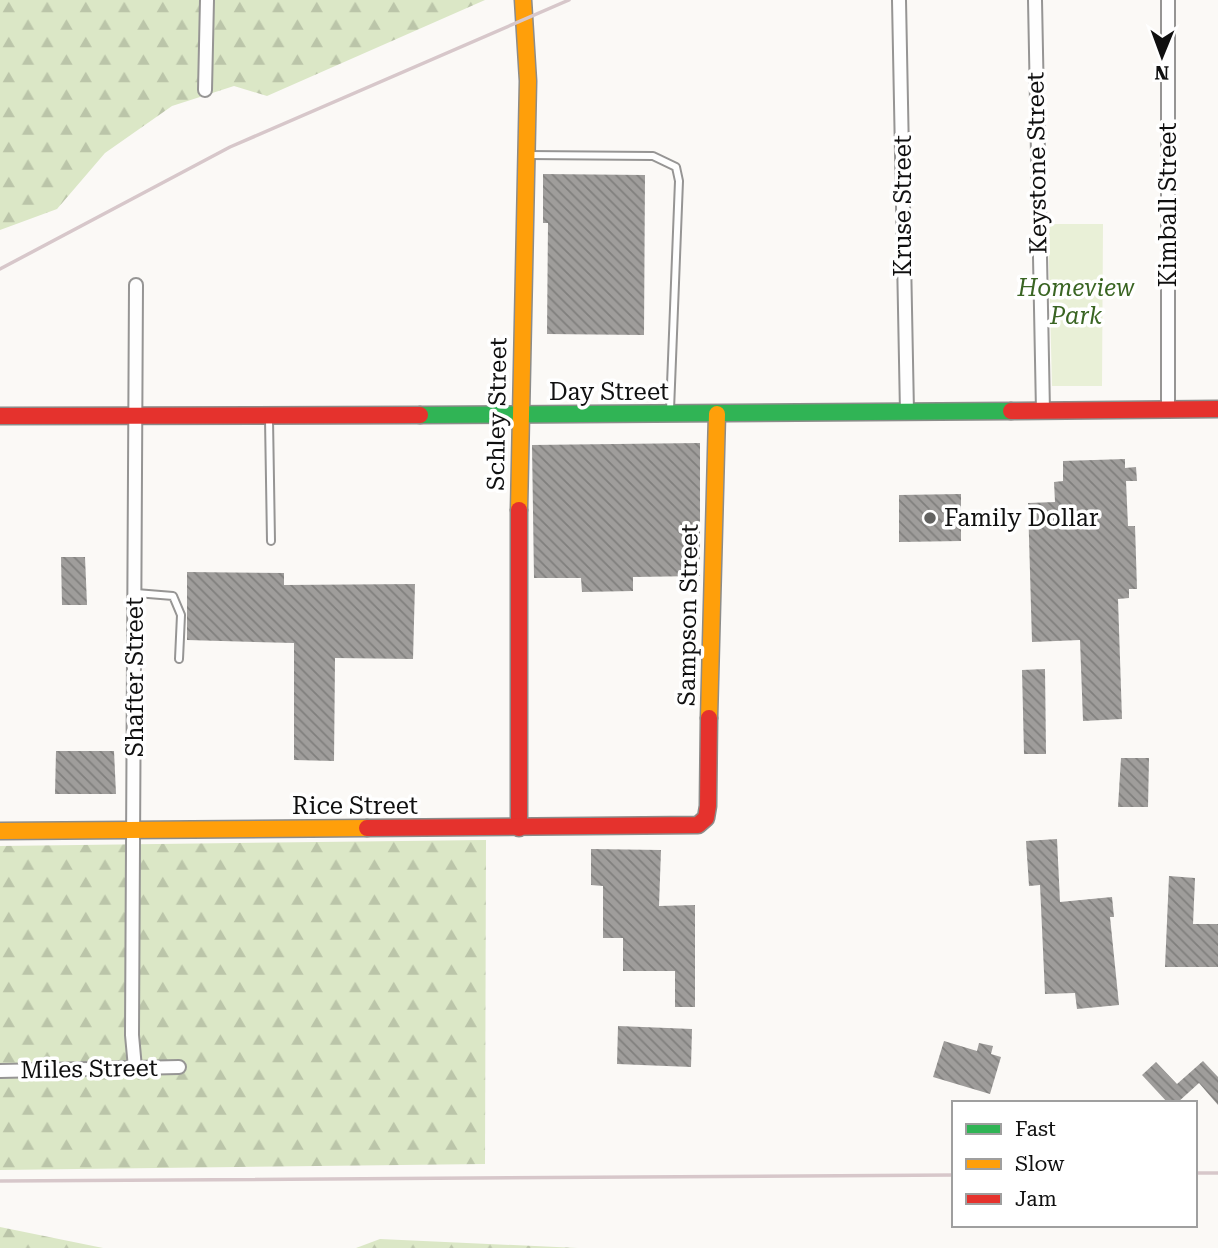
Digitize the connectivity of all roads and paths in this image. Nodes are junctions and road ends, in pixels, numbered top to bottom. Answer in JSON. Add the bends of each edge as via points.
{"nodes":[{"id":1,"x":207,"y":0,"type":"edge"},
{"id":2,"x":523,"y":0,"type":"edge"},
{"id":3,"x":899,"y":0,"type":"edge"},
{"id":4,"x":1035,"y":0,"type":"edge"},
{"id":5,"x":1168,"y":0,"type":"edge"},
{"id":6,"x":205,"y":90,"type":"dead end"},
{"id":7,"x":526,"y":155,"type":"junction"},
{"id":8,"x":136,"y":285,"type":"dead end"},
{"id":9,"x":1168,"y":409,"type":"junction"},
{"id":10,"x":1218,"y":409,"type":"edge"},
{"id":11,"x":1043,"y":411,"type":"junction"},
{"id":12,"x":907,"y":412,"type":"junction"},
{"id":13,"x":670,"y":414,"type":"junction"},
{"id":14,"x":717,"y":414,"type":"junction"},
{"id":15,"x":519,"y":415,"type":"junction"},
{"id":16,"x":0,"y":416,"type":"edge"},
{"id":17,"x":135,"y":417,"type":"junction"},
{"id":18,"x":269,"y":417,"type":"junction"},
{"id":19,"x":271,"y":541,"type":"dead end"},
{"id":20,"x":136,"y":593,"type":"junction"},
{"id":21,"x":179,"y":659,"type":"dead end"},
{"id":22,"x":706,"y":818,"type":"joint"},
{"id":23,"x":519,"y":828,"type":"junction"},
{"id":24,"x":0,"y":831,"type":"edge"},
{"id":25,"x":134,"y":831,"type":"junction"},
{"id":26,"x":179,"y":1067,"type":"dead end"},
{"id":27,"x":135,"y":1068,"type":"junction"},
{"id":28,"x":0,"y":1071,"type":"edge"}],
"edges":[{"from":1,"to":6,"type":"street"},
{"from":2,"to":7,"type":"street","name":"Schley Street"},
{"from":3,"to":12,"type":"street","name":"Kruse Street"},
{"from":4,"to":11,"type":"street","name":"Keystone Street"},
{"from":5,"to":9,"type":"street","name":"Kimball Street"},
{"from":7,"to":13,"type":"lane","via":[[653,156],[676,167]]},
{"from":7,"to":15,"type":"street","name":"Schley Street"},
{"from":8,"to":17,"type":"street","name":"Shafter Street"},
{"from":9,"to":10,"type":"street","name":"Day Street"},
{"from":9,"to":11,"type":"street","name":"Day Street"},
{"from":11,"to":12,"type":"street","name":"Day Street"},
{"from":12,"to":14,"type":"street","name":"Day Street"},
{"from":13,"to":14,"type":"street","name":"Day Street"},
{"from":13,"to":15,"type":"street","name":"Day Street"},
{"from":14,"to":22,"type":"street","name":"Sampson Street"},
{"from":15,"to":18,"type":"street","name":"Day Street"},
{"from":15,"to":23,"type":"street","name":"Schley Street"},
{"from":16,"to":17,"type":"street","name":"Day Street"},
{"from":17,"to":18,"type":"street","name":"Day Street"},
{"from":17,"to":20,"type":"street","name":"Shafter Street"},
{"from":18,"to":19,"type":"lane"},
{"from":20,"to":21,"type":"lane","via":[[173,596],[181,615]]},
{"from":20,"to":25,"type":"street","name":"Shafter Street"},
{"from":22,"to":23,"type":"street","name":"Rice Street","via":[[687,827]]},
{"from":23,"to":25,"type":"street","name":"Rice Street"},
{"from":24,"to":25,"type":"street","name":"Rice Street"},
{"from":25,"to":27,"type":"street","name":"Shafter Street"},
{"from":26,"to":27,"type":"street","name":"Miles Street"},
{"from":27,"to":28,"type":"street","name":"Miles Street"}]}
